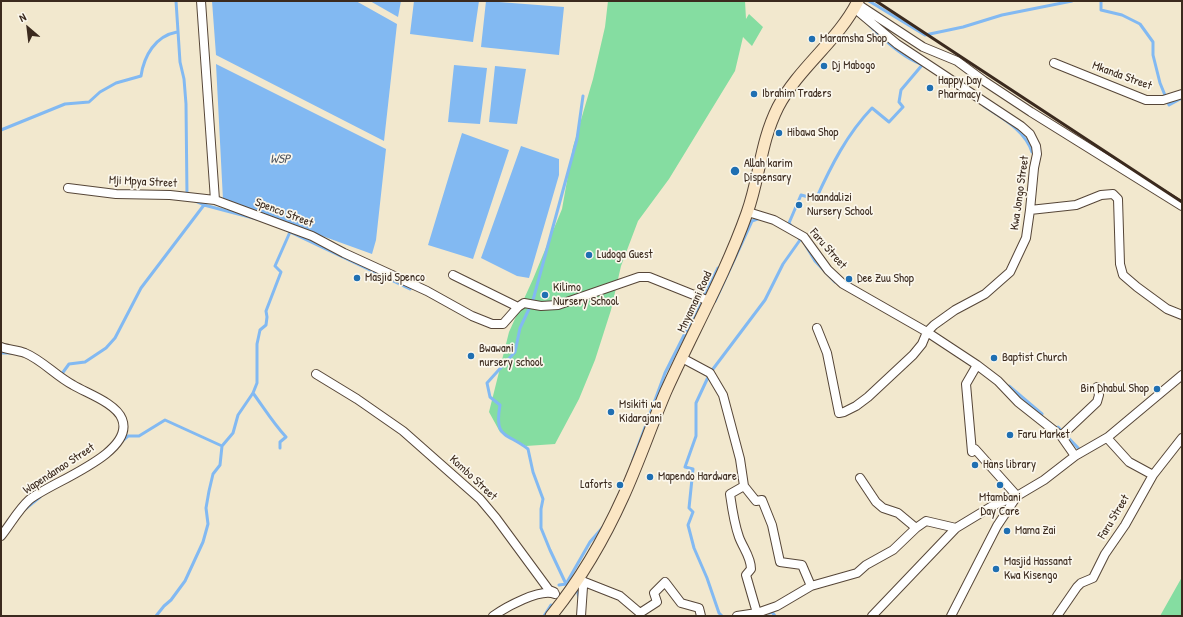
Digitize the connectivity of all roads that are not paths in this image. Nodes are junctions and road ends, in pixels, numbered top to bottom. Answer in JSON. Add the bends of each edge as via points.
{"nodes":[{"id":1,"x":201,"y":1,"type":"edge"},
{"id":2,"x":856,"y":4,"type":"edge"},
{"id":3,"x":1054,"y":63,"type":"dead end"},
{"id":4,"x":1182,"y":94,"type":"edge"},
{"id":5,"x":68,"y":188,"type":"dead end"},
{"id":6,"x":215,"y":200,"type":"junction"},
{"id":7,"x":1182,"y":206,"type":"edge"},
{"id":8,"x":1030,"y":210,"type":"junction"},
{"id":9,"x":748,"y":212,"type":"junction"},
{"id":10,"x":453,"y":275,"type":"dead end"},
{"id":11,"x":711,"y":300,"type":"junction"},
{"id":12,"x":518,"y":307,"type":"junction"},
{"id":13,"x":1182,"y":315,"type":"edge"},
{"id":14,"x":817,"y":328,"type":"dead end"},
{"id":15,"x":927,"y":332,"type":"junction"},
{"id":16,"x":1,"y":347,"type":"edge"},
{"id":17,"x":682,"y":358,"type":"junction"},
{"id":18,"x":977,"y":365,"type":"junction"},
{"id":19,"x":316,"y":374,"type":"dead end"},
{"id":20,"x":1182,"y":375,"type":"edge"},
{"id":21,"x":1097,"y":387,"type":"dead end"},
{"id":22,"x":1061,"y":436,"type":"junction"},
{"id":23,"x":1108,"y":437,"type":"junction"},
{"id":24,"x":1182,"y":438,"type":"edge"},
{"id":25,"x":1075,"y":456,"type":"junction"},
{"id":26,"x":1153,"y":475,"type":"junction"},
{"id":27,"x":860,"y":478,"type":"dead end"},
{"id":28,"x":744,"y":486,"type":"junction"},
{"id":29,"x":1017,"y":496,"type":"junction"},
{"id":30,"x":916,"y":528,"type":"junction"},
{"id":31,"x":956,"y":528,"type":"junction"},
{"id":32,"x":1,"y":536,"type":"edge"},
{"id":33,"x":581,"y":580,"type":"junction"},
{"id":34,"x":811,"y":586,"type":"junction"},
{"id":35,"x":554,"y":592,"type":"junction"},
{"id":36,"x":565,"y":599,"type":"junction"},
{"id":37,"x":757,"y":613,"type":"junction"},
{"id":38,"x":641,"y":614,"type":"edge"},
{"id":39,"x":493,"y":616,"type":"edge"},
{"id":40,"x":551,"y":616,"type":"edge"},
{"id":41,"x":581,"y":616,"type":"edge"},
{"id":42,"x":702,"y":616,"type":"edge"},
{"id":43,"x":737,"y":616,"type":"edge"},
{"id":44,"x":872,"y":616,"type":"edge"},
{"id":45,"x":951,"y":616,"type":"edge"},
{"id":46,"x":1057,"y":616,"type":"edge"}],
"edges":[{"from":1,"to":6,"type":"street"},
{"from":2,"to":7,"type":"street","via":[[923,47],[957,61],[1031,112]]},
{"from":2,"to":8,"type":"street","name":"Kwa Jongo Street","via":[[897,44],[1030,134],[1038,154]]},
{"from":2,"to":9,"type":"street","name":"Mnyamani Road","via":[[832,39],[795,81],[779,106],[768,131]]},
{"from":3,"to":4,"type":"street","name":"Mkanda Street","via":[[1146,100],[1163,100]]},
{"from":5,"to":6,"type":"street","name":"Mji Mpya Street","via":[[116,194],[170,195]]},
{"from":6,"to":12,"type":"street","name":"Spenco Street","via":[[312,236],[492,324],[503,324]]},
{"from":8,"to":13,"type":"street","via":[[1076,205],[1101,195],[1113,194],[1118,199],[1122,275],[1167,309]]},
{"from":8,"to":15,"type":"street","name":"Kwa Jongo Street","via":[[1026,238],[1010,272],[985,294],[955,310]]},
{"from":9,"to":11,"type":"street","name":"Mnyamani Road"},
{"from":9,"to":15,"type":"street","name":"Faru Street","via":[[774,220],[804,237],[828,270],[843,284]]},
{"from":10,"to":12,"type":"street"},
{"from":11,"to":12,"type":"street","via":[[649,277],[639,277],[558,305],[524,303]]},
{"from":11,"to":17,"type":"street","name":"Mnyamani Road"},
{"from":14,"to":15,"type":"street","via":[[829,360],[839,412],[856,406],[868,397],[913,355]]},
{"from":15,"to":18,"type":"street","name":"Faru Street"},
{"from":16,"to":32,"type":"street","name":"Wapendanao Street","via":[[25,353],[73,386],[96,396],[122,418],[124,428],[118,442],[96,462],[29,500]]},
{"from":17,"to":28,"type":"street","via":[[710,373],[723,395],[740,459]]},
{"from":17,"to":33,"type":"street","name":"Mnyamani Road","via":[[623,498]]},
{"from":18,"to":22,"type":"street","name":"Faru Street"},
{"from":18,"to":29,"type":"street","via":[[966,384],[972,452],[975,449]]},
{"from":19,"to":35,"type":"street","name":"Kombo Street","via":[[357,398],[403,431],[480,499],[549,590]]},
{"from":20,"to":23,"type":"street"},
{"from":21,"to":22,"type":"street","via":[[1097,402]]},
{"from":22,"to":25,"type":"street","name":"Faru Street"},
{"from":23,"to":25,"type":"street"},
{"from":23,"to":26,"type":"street","via":[[1129,462]]},
{"from":24,"to":26,"type":"street","name":"Faru Street"},
{"from":25,"to":29,"type":"street","via":[[1044,480]]},
{"from":26,"to":46,"type":"street","name":"Faru Street","via":[[1093,578],[1077,587]]},
{"from":27,"to":30,"type":"street","via":[[876,502],[883,508],[898,513]]},
{"from":28,"to":34,"type":"street","via":[[756,501],[762,500],[772,526],[780,562],[802,564]]},
{"from":28,"to":37,"type":"street","via":[[730,494],[740,538],[751,564],[751,569],[746,575]]},
{"from":29,"to":31,"type":"street","via":[[994,505]]},
{"from":29,"to":45,"type":"street","via":[[997,526]]},
{"from":30,"to":31,"type":"street","via":[[926,521]]},
{"from":30,"to":34,"type":"street","via":[[893,550],[857,572]]},
{"from":31,"to":44,"type":"street"},
{"from":33,"to":36,"type":"street","name":"Mnyamani Road"},
{"from":33,"to":38,"type":"street","via":[[620,596]]},
{"from":33,"to":41,"type":"street"},
{"from":34,"to":37,"type":"street","via":[[777,606]]},
{"from":35,"to":36,"type":"street","name":"Kombo Street"},
{"from":35,"to":39,"type":"street","via":[[546,592],[508,606]]},
{"from":36,"to":40,"type":"street","name":"Mnyamani Road"},
{"from":37,"to":43,"type":"street"},
{"from":38,"to":42,"type":"street","via":[[657,602],[654,593],[665,582],[681,603],[699,608]]}]}
